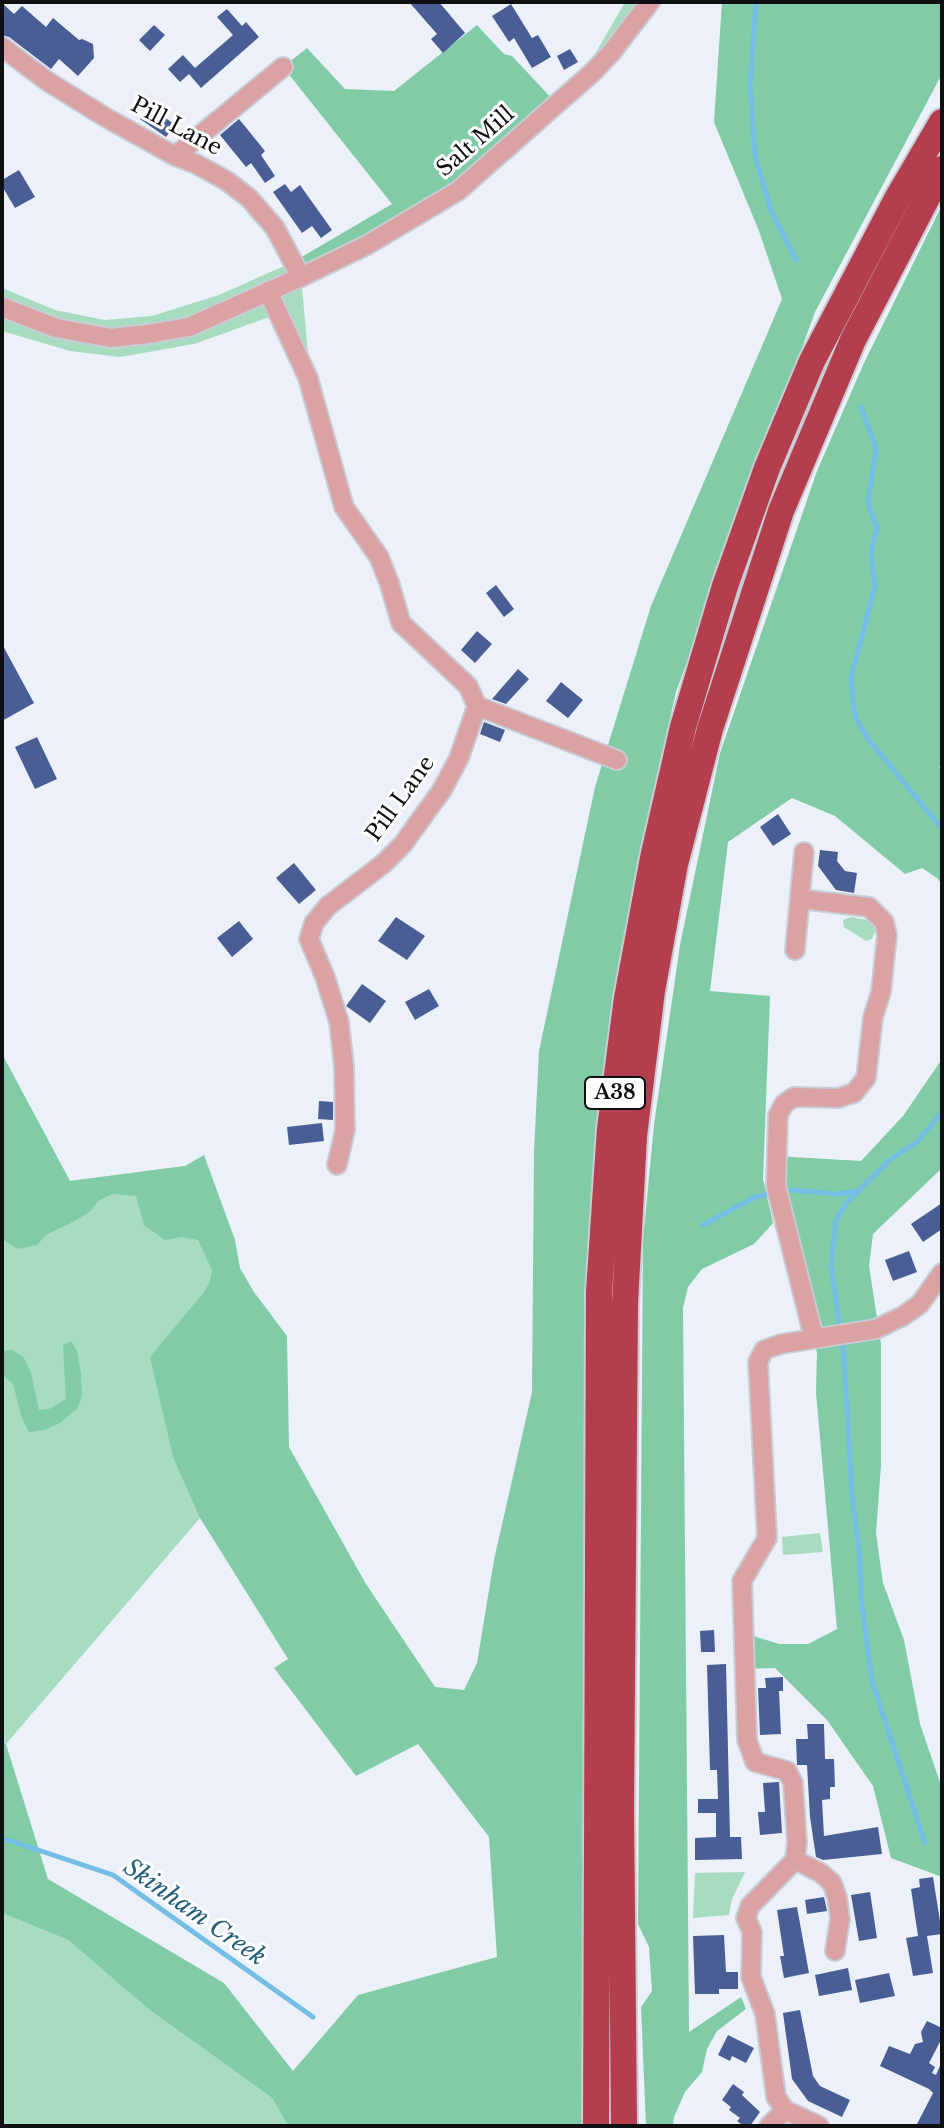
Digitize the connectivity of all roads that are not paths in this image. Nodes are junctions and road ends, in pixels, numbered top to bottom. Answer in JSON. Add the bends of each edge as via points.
{"nodes":[{"id":1,"x":650,"y":2,"type":"edge"},
{"id":2,"x":2,"y":47,"type":"edge"},
{"id":3,"x":283,"y":67,"type":"dead end"},
{"id":4,"x":942,"y":122,"type":"edge"},
{"id":5,"x":175,"y":156,"type":"junction"},
{"id":6,"x":942,"y":169,"type":"edge"},
{"id":7,"x":301,"y":277,"type":"junction"},
{"id":8,"x":268,"y":291,"type":"junction"},
{"id":9,"x":2,"y":307,"type":"edge"},
{"id":10,"x":477,"y":706,"type":"junction"},
{"id":11,"x":617,"y":760,"type":"dead end"},
{"id":12,"x":804,"y":852,"type":"dead end"},
{"id":13,"x":800,"y":899,"type":"junction"},
{"id":14,"x":795,"y":950,"type":"dead end"},
{"id":15,"x":337,"y":1165,"type":"dead end"},
{"id":16,"x":942,"y":1273,"type":"edge"},
{"id":17,"x":822,"y":1336,"type":"junction"},
{"id":18,"x":795,"y":1860,"type":"junction"},
{"id":19,"x":835,"y":1951,"type":"dead end"},
{"id":20,"x":785,"y":2110,"type":"junction"},
{"id":21,"x":596,"y":2126,"type":"edge"},
{"id":22,"x":624,"y":2126,"type":"edge"},
{"id":23,"x":769,"y":2126,"type":"edge"},
{"id":24,"x":819,"y":2126,"type":"edge"}],
"edges":[{"from":1,"to":7,"type":"street","name":"Salt Mill","via":[[593,72],[458,191]]},
{"from":2,"to":5,"type":"street","name":"Pill Lane","via":[[47,81]]},
{"from":3,"to":5,"type":"street"},
{"from":4,"to":21,"type":"highway","number":"A38","via":[[812,361],[767,468],[683,727],[627,998],[610,1129],[599,1292]]},
{"from":5,"to":7,"type":"street","name":"Pill Lane","via":[[217,175],[249,198],[275,228]]},
{"from":6,"to":22,"type":"highway","number":"A38","via":[[853,340],[771,537],[710,729],[675,864],[652,991],[634,1136],[625,1303]]},
{"from":7,"to":8,"type":"street","name":"Salt Mill"},
{"from":8,"to":9,"type":"street","name":"Salt Mill","via":[[189,327],[111,338],[56,328]]},
{"from":8,"to":10,"type":"street","via":[[308,378],[344,507],[379,557],[401,623],[468,686]]},
{"from":10,"to":11,"type":"street"},
{"from":10,"to":15,"type":"street","name":"Pill Lane","via":[[442,790],[403,844],[328,906],[309,939],[339,1022],[345,1130]]},
{"from":12,"to":13,"type":"street"},
{"from":13,"to":14,"type":"street"},
{"from":13,"to":17,"type":"street","via":[[869,907],[884,922],[887,935],[866,1078],[854,1093],[838,1098],[794,1097],[778,1115],[776,1186]]},
{"from":16,"to":17,"type":"street","via":[[920,1304],[903,1316],[876,1329]]},
{"from":17,"to":18,"type":"street","via":[[764,1350],[758,1362],[767,1538],[742,1581],[747,1740],[755,1762],[787,1771],[793,1783]]},
{"from":18,"to":19,"type":"street","via":[[832,1883],[840,1919]]},
{"from":18,"to":20,"type":"street","via":[[750,1906],[746,1918],[752,1932],[751,1977],[765,2014],[776,2097]]},
{"from":20,"to":23,"type":"street"},
{"from":20,"to":24,"type":"street"}]}
